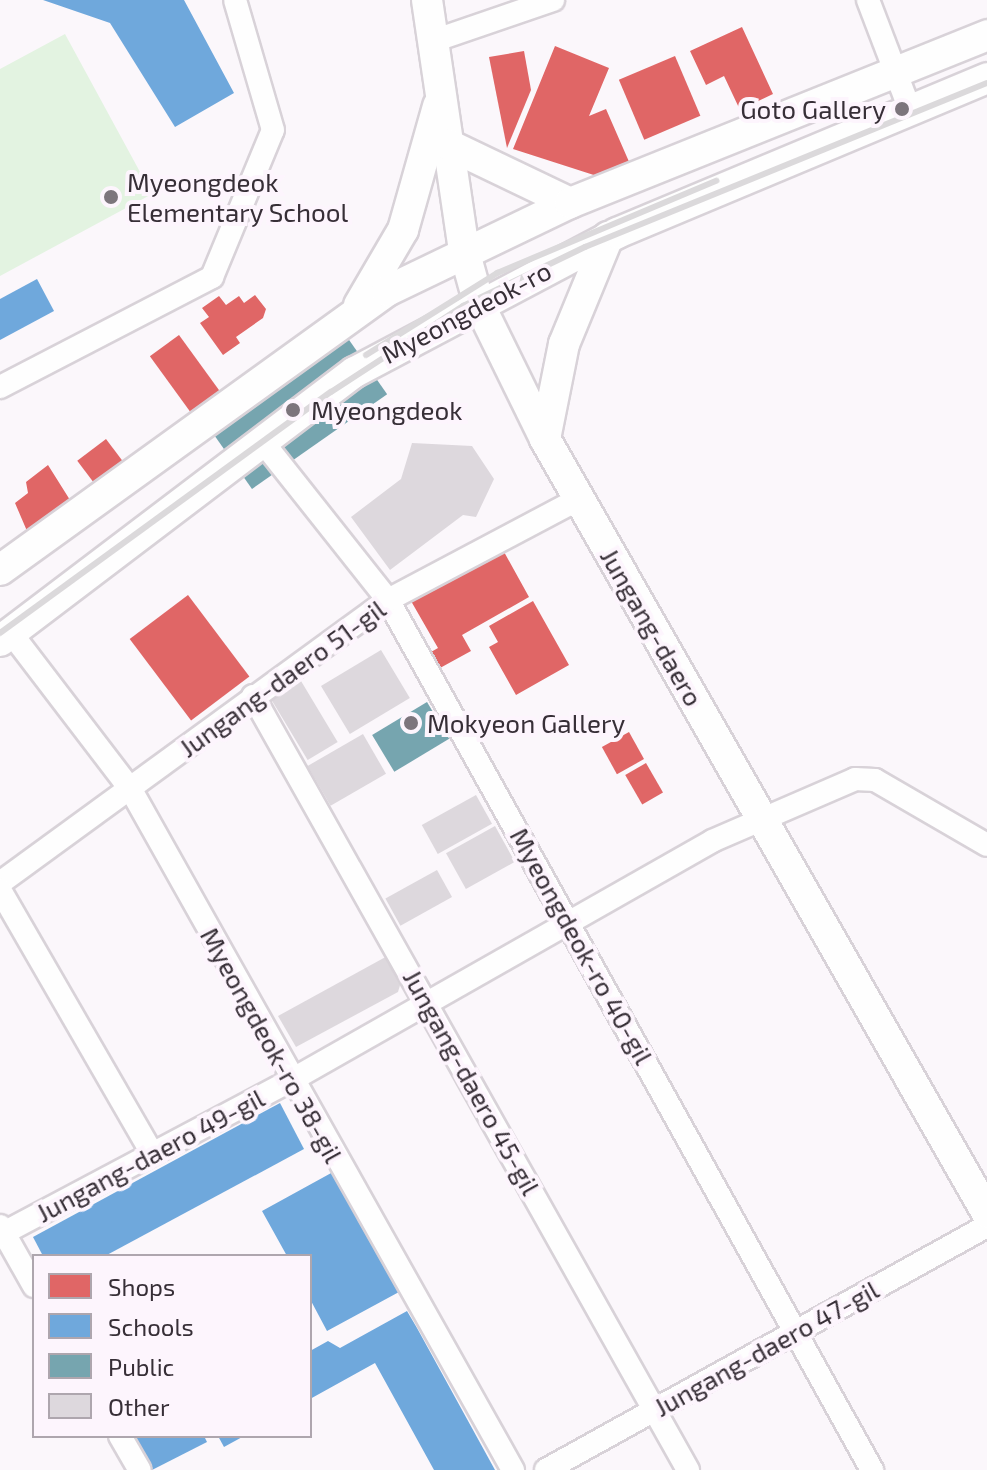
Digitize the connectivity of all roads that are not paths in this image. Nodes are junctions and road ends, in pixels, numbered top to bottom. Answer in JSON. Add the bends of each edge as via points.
{"nodes":[{"id":1,"x":235,"y":0,"type":"edge"},
{"id":2,"x":427,"y":0,"type":"edge"},
{"id":3,"x":553,"y":0,"type":"edge"},
{"id":4,"x":868,"y":0,"type":"edge"},
{"id":5,"x":987,"y":35,"type":"edge"},
{"id":6,"x":433,"y":41,"type":"junction"},
{"id":7,"x":895,"y":72,"type":"junction"},
{"id":8,"x":987,"y":78,"type":"edge"},
{"id":9,"x":441,"y":96,"type":"junction"},
{"id":10,"x":910,"y":110,"type":"junction"},
{"id":11,"x":449,"y":145,"type":"junction"},
{"id":12,"x":570,"y":203,"type":"junction"},
{"id":13,"x":608,"y":237,"type":"junction"},
{"id":14,"x":464,"y":250,"type":"junction"},
{"id":15,"x":479,"y":304,"type":"junction"},
{"id":16,"x":351,"y":317,"type":"junction"},
{"id":17,"x":0,"y":387,"type":"edge"},
{"id":18,"x":545,"y":439,"type":"junction"},
{"id":19,"x":262,"y":441,"type":"junction"},
{"id":20,"x":579,"y":499,"type":"junction"},
{"id":21,"x":0,"y":570,"type":"edge"},
{"id":22,"x":388,"y":600,"type":"junction"},
{"id":23,"x":6,"y":637,"type":"edge"},
{"id":24,"x":253,"y":696,"type":"junction"},
{"id":25,"x":131,"y":790,"type":"junction"},
{"id":26,"x":762,"y":820,"type":"junction"},
{"id":27,"x":987,"y":845,"type":"edge"},
{"id":28,"x":0,"y":883,"type":"edge"},
{"id":29,"x":0,"y":890,"type":"edge"},
{"id":30,"x":570,"y":922,"type":"junction"},
{"id":31,"x":428,"y":1003,"type":"junction"},
{"id":32,"x":290,"y":1081,"type":"junction"},
{"id":33,"x":152,"y":1153,"type":"junction"},
{"id":34,"x":987,"y":1213,"type":"edge"},
{"id":35,"x":987,"y":1226,"type":"edge"},
{"id":36,"x":1,"y":1231,"type":"edge"},
{"id":37,"x":32,"y":1283,"type":"edge"},
{"id":38,"x":796,"y":1333,"type":"junction"},
{"id":39,"x":655,"y":1408,"type":"junction"},
{"id":40,"x":121,"y":1438,"type":"edge"},
{"id":41,"x":140,"y":1470,"type":"edge"},
{"id":42,"x":513,"y":1470,"type":"edge"},
{"id":43,"x":546,"y":1470,"type":"edge"},
{"id":44,"x":688,"y":1470,"type":"edge"},
{"id":45,"x":872,"y":1470,"type":"edge"}],
"edges":[{"from":1,"to":17,"type":"street","via":[[273,130],[212,277]]},
{"from":2,"to":6,"type":"main road","name":"Jungang-daero"},
{"from":3,"to":6,"type":"street"},
{"from":4,"to":7,"type":"street"},
{"from":5,"to":7,"type":"main road","name":"Myeongdeok-ro"},
{"from":6,"to":9,"type":"main road","name":"Jungang-daero"},
{"from":7,"to":10,"type":"street"},
{"from":7,"to":12,"type":"main road","name":"Myeongdeok-ro"},
{"from":8,"to":10,"type":"main road","name":"Myeongdeok-ro"},
{"from":9,"to":11,"type":"main road","name":"Jungang-daero"},
{"from":9,"to":16,"type":"main road","via":[[403,230]]},
{"from":10,"to":13,"type":"main road","name":"Myeongdeok-ro"},
{"from":11,"to":12,"type":"main road"},
{"from":11,"to":14,"type":"main road","name":"Jungang-daero"},
{"from":12,"to":14,"type":"main road","name":"Myeongdeok-ro"},
{"from":13,"to":15,"type":"main road","name":"Myeongdeok-ro"},
{"from":13,"to":18,"type":"main road","via":[[564,344]]},
{"from":14,"to":15,"type":"main road","name":"Jungang-daero"},
{"from":14,"to":16,"type":"main road","name":"Myeongdeok-ro","via":[[387,291]]},
{"from":15,"to":18,"type":"main road","name":"Jungang-daero"},
{"from":15,"to":19,"type":"main road","name":"Myeongdeok-ro","via":[[355,372]]},
{"from":16,"to":21,"type":"main road","name":"Myeongdeok-ro"},
{"from":18,"to":20,"type":"main road","name":"Jungang-daero"},
{"from":19,"to":22,"type":"street","name":"Myeongdeok-ro 40-gil"},
{"from":19,"to":23,"type":"main road","name":"Myeongdeok-ro"},
{"from":20,"to":22,"type":"street","name":"Jungang-daero 51-gil"},
{"from":20,"to":26,"type":"main road","name":"Jungang-daero"},
{"from":22,"to":24,"type":"street","name":"Jungang-daero 51-gil"},
{"from":22,"to":30,"type":"street","name":"Myeongdeok-ro 40-gil"},
{"from":23,"to":25,"type":"street","name":"Myeongdeok-ro 38-gil"},
{"from":24,"to":25,"type":"street","name":"Jungang-daero 51-gil"},
{"from":24,"to":31,"type":"street","name":"Jungang-daero 45-gil"},
{"from":25,"to":28,"type":"street","name":"Jungang-daero 51-gil"},
{"from":25,"to":32,"type":"street","name":"Myeongdeok-ro 38-gil"},
{"from":26,"to":27,"type":"street","name":"Jungang-daero 49-gil","via":[[855,779],[875,780]]},
{"from":26,"to":30,"type":"street","name":"Jungang-daero 49-gil","via":[[712,841]]},
{"from":26,"to":34,"type":"main road","name":"Jungang-daero"},
{"from":29,"to":33,"type":"street"},
{"from":30,"to":31,"type":"street","name":"Jungang-daero 49-gil"},
{"from":30,"to":38,"type":"street","name":"Myeongdeok-ro 40-gil"},
{"from":31,"to":32,"type":"street","name":"Jungang-daero 49-gil"},
{"from":31,"to":39,"type":"street","name":"Jungang-daero 45-gil"},
{"from":32,"to":33,"type":"street","name":"Jungang-daero 49-gil"},
{"from":32,"to":42,"type":"street","name":"Myeongdeok-ro 38-gil"},
{"from":33,"to":36,"type":"street","name":"Jungang-daero 49-gil"},
{"from":35,"to":38,"type":"street","name":"Jungang-daero 47-gil"},
{"from":36,"to":37,"type":"street"},
{"from":38,"to":39,"type":"street","name":"Jungang-daero 47-gil"},
{"from":38,"to":45,"type":"street","name":"Myeongdeok-ro 40-gil"},
{"from":39,"to":43,"type":"street","name":"Jungang-daero 47-gil"},
{"from":39,"to":44,"type":"street","name":"Jungang-daero 45-gil"},
{"from":40,"to":41,"type":"street"}]}
